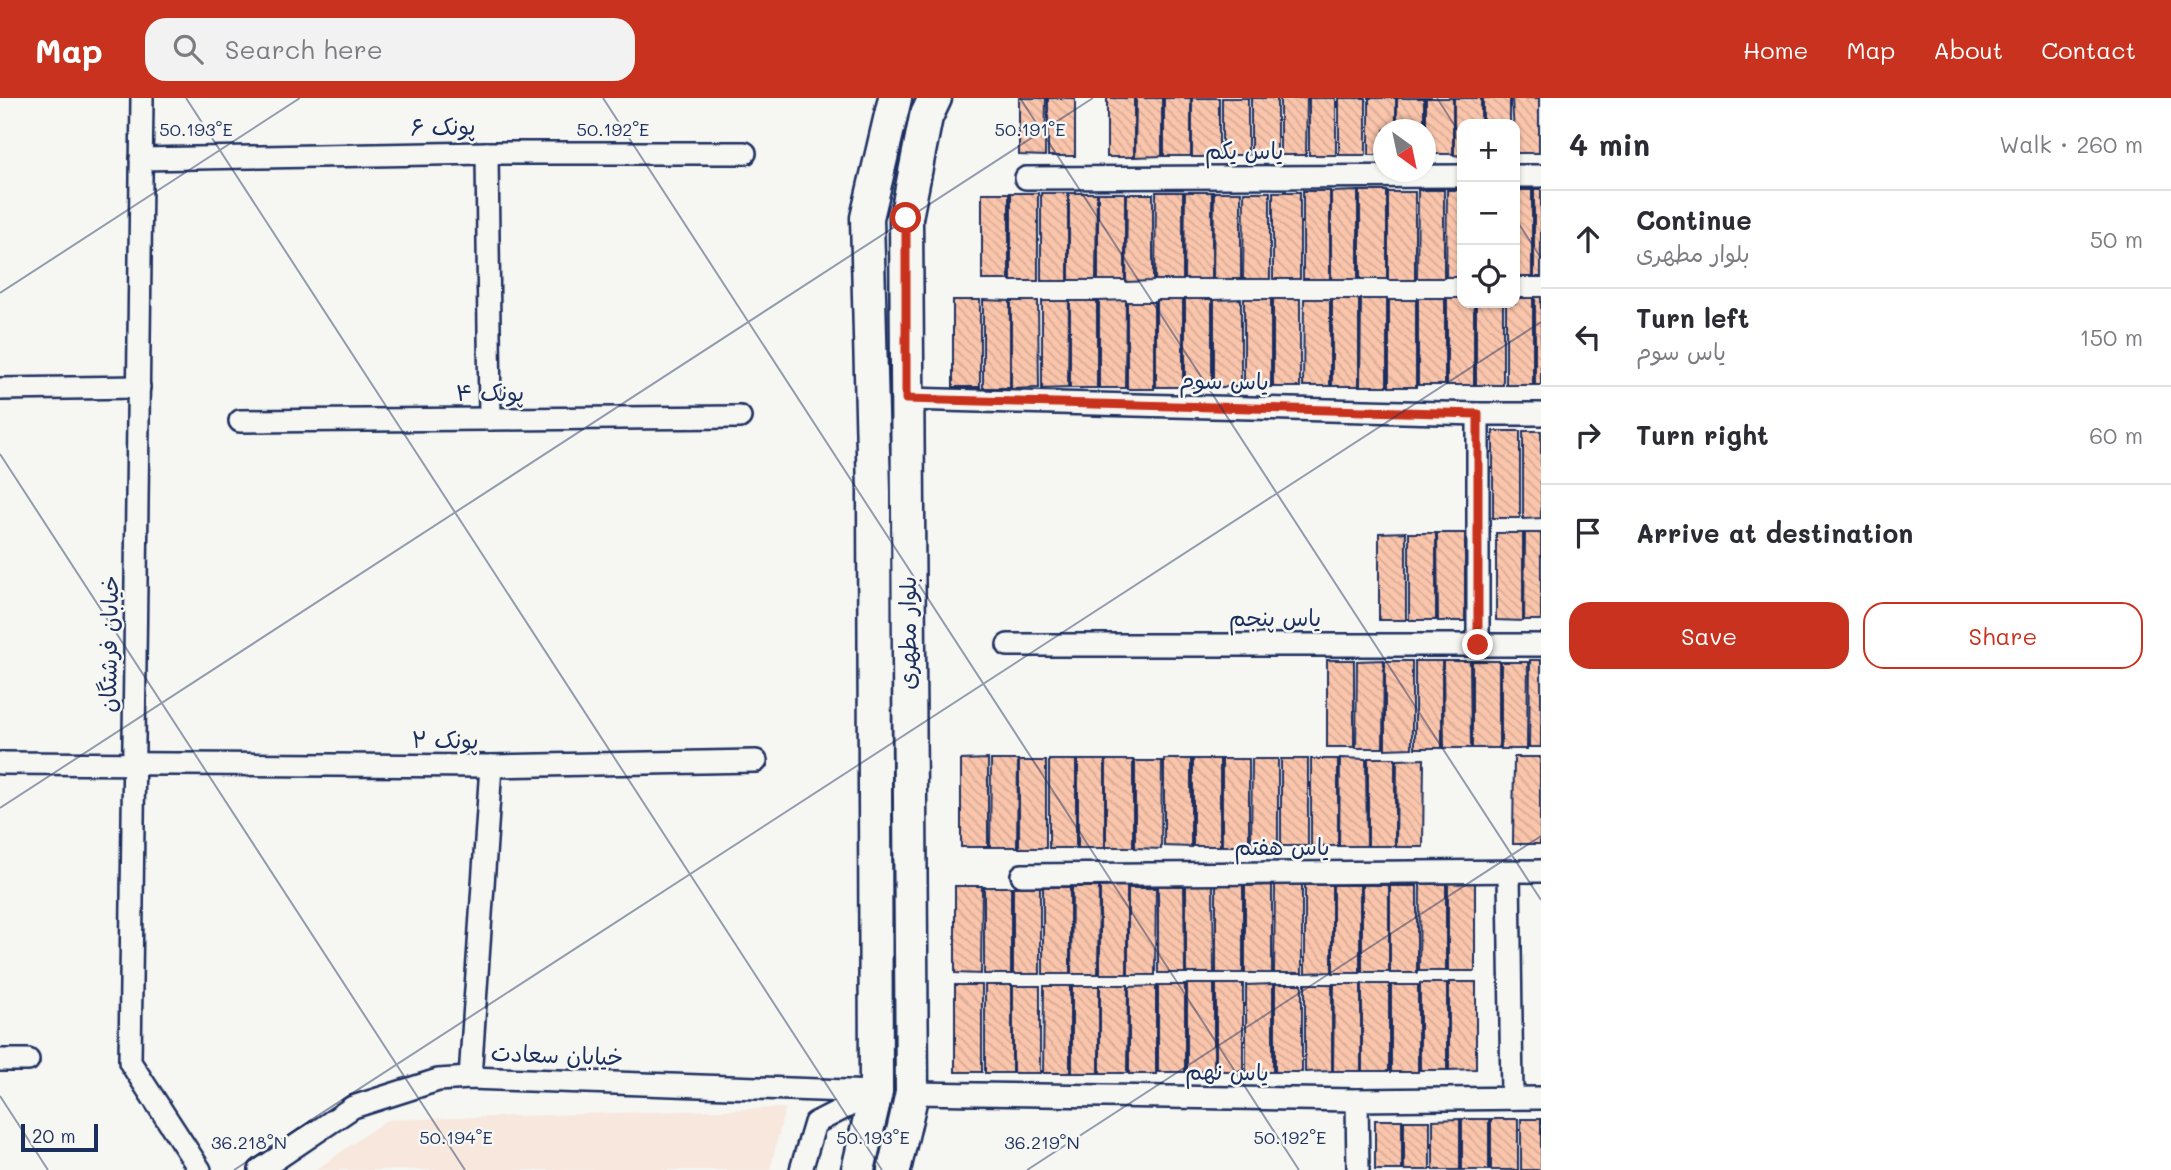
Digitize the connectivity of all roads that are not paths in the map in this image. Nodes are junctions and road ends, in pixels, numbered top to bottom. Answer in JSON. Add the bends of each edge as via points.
{"nodes":[{"id":1,"x":142,"y":98,"type":"edge"},
{"id":2,"x":895,"y":98,"type":"edge"},
{"id":3,"x":935,"y":98,"type":"edge"},
{"id":4,"x":487,"y":153,"type":"junction"},
{"id":5,"x":745,"y":153,"type":"dead end"},
{"id":6,"x":141,"y":159,"type":"junction"},
{"id":7,"x":1457,"y":176,"type":"edge"},
{"id":8,"x":1520,"y":176,"type":"edge"},
{"id":9,"x":1541,"y":176,"type":"edge"},
{"id":10,"x":1026,"y":178,"type":"dead end"},
{"id":11,"x":139,"y":387,"type":"junction"},
{"id":12,"x":0,"y":389,"type":"edge"},
{"id":13,"x":906,"y":399,"type":"junction"},
{"id":14,"x":1478,"y":414,"type":"junction"},
{"id":15,"x":1541,"y":414,"type":"edge"},
{"id":16,"x":740,"y":417,"type":"dead end"},
{"id":17,"x":490,"y":419,"type":"junction"},
{"id":18,"x":240,"y":421,"type":"dead end"},
{"id":19,"x":1008,"y":645,"type":"dead end"},
{"id":20,"x":1478,"y":645,"type":"junction"},
{"id":21,"x":1541,"y":645,"type":"edge"},
{"id":22,"x":756,"y":761,"type":"dead end"},
{"id":23,"x":134,"y":762,"type":"junction"},
{"id":24,"x":0,"y":763,"type":"edge"},
{"id":25,"x":491,"y":766,"type":"junction"},
{"id":26,"x":1509,"y":872,"type":"junction"},
{"id":27,"x":1541,"y":872,"type":"edge"},
{"id":28,"x":1022,"y":876,"type":"dead end"},
{"id":29,"x":0,"y":1060,"type":"edge"},
{"id":30,"x":28,"y":1060,"type":"dead end"},
{"id":31,"x":470,"y":1078,"type":"junction"},
{"id":32,"x":876,"y":1092,"type":"junction"},
{"id":33,"x":912,"y":1093,"type":"junction"},
{"id":34,"x":1512,"y":1098,"type":"junction"},
{"id":35,"x":1541,"y":1098,"type":"edge"},
{"id":36,"x":1357,"y":1100,"type":"junction"},
{"id":37,"x":200,"y":1170,"type":"edge"},
{"id":38,"x":261,"y":1170,"type":"edge"},
{"id":39,"x":802,"y":1170,"type":"edge"},
{"id":40,"x":858,"y":1170,"type":"edge"},
{"id":41,"x":894,"y":1170,"type":"edge"},
{"id":42,"x":1358,"y":1170,"type":"edge"}],
"edges":[{"from":1,"to":6,"type":"street","name":"خیابان فرشتگان"},
{"from":2,"to":32,"type":"main road","name":"بلوار مطهری","via":[[867,218],[874,504]]},
{"from":3,"to":13,"type":"main road","name":"بلوار مطهری","via":[[926,117],[906,218]]},
{"from":4,"to":5,"type":"street","name":"پونک ۶"},
{"from":4,"to":6,"type":"street","name":"پونک ۶"},
{"from":4,"to":17,"type":"street"},
{"from":6,"to":11,"type":"street","name":"خیابان فرشتگان"},
{"from":7,"to":10,"type":"street","name":"یاس یکم"},
{"from":8,"to":9,"type":"street"},
{"from":11,"to":12,"type":"street"},
{"from":11,"to":23,"type":"street","name":"خیابان فرشتگان"},
{"from":13,"to":14,"type":"street","name":"یاس سوم"},
{"from":13,"to":33,"type":"main road","name":"بلوار مطهری"},
{"from":14,"to":15,"type":"street","name":"یاس سوم"},
{"from":14,"to":20,"type":"street"},
{"from":16,"to":17,"type":"street","name":"پونک ۴"},
{"from":17,"to":18,"type":"street","name":"پونک ۴"},
{"from":19,"to":20,"type":"street","name":"یاس پنجم"},
{"from":20,"to":21,"type":"street","name":"یاس پنجم"},
{"from":22,"to":25,"type":"street","name":"پونک ۲"},
{"from":23,"to":24,"type":"street","name":"پونک ۲"},
{"from":23,"to":25,"type":"street","name":"پونک ۲"},
{"from":23,"to":37,"type":"street","name":"خیابان فرشتگان","via":[[130,1062]]},
{"from":25,"to":31,"type":"street"},
{"from":26,"to":27,"type":"street","name":"یاس هفتم"},
{"from":26,"to":28,"type":"street","name":"یاس هفتم"},
{"from":26,"to":34,"type":"street"},
{"from":29,"to":30,"type":"street"},
{"from":31,"to":32,"type":"street","name":"خیابان سعادت"},
{"from":31,"to":38,"type":"street","name":"خیابان سعادت","via":[[438,1080],[354,1107]]},
{"from":32,"to":39,"type":"street","via":[[815,1124]]},
{"from":32,"to":40,"type":"main road","name":"بلوار مطهری"},
{"from":33,"to":36,"type":"street","name":"یاس نهم"},
{"from":33,"to":41,"type":"main road","name":"بلوار مطهری"},
{"from":34,"to":35,"type":"street","name":"یاس نهم"},
{"from":34,"to":36,"type":"street","name":"یاس نهم"},
{"from":36,"to":42,"type":"street"}]}
